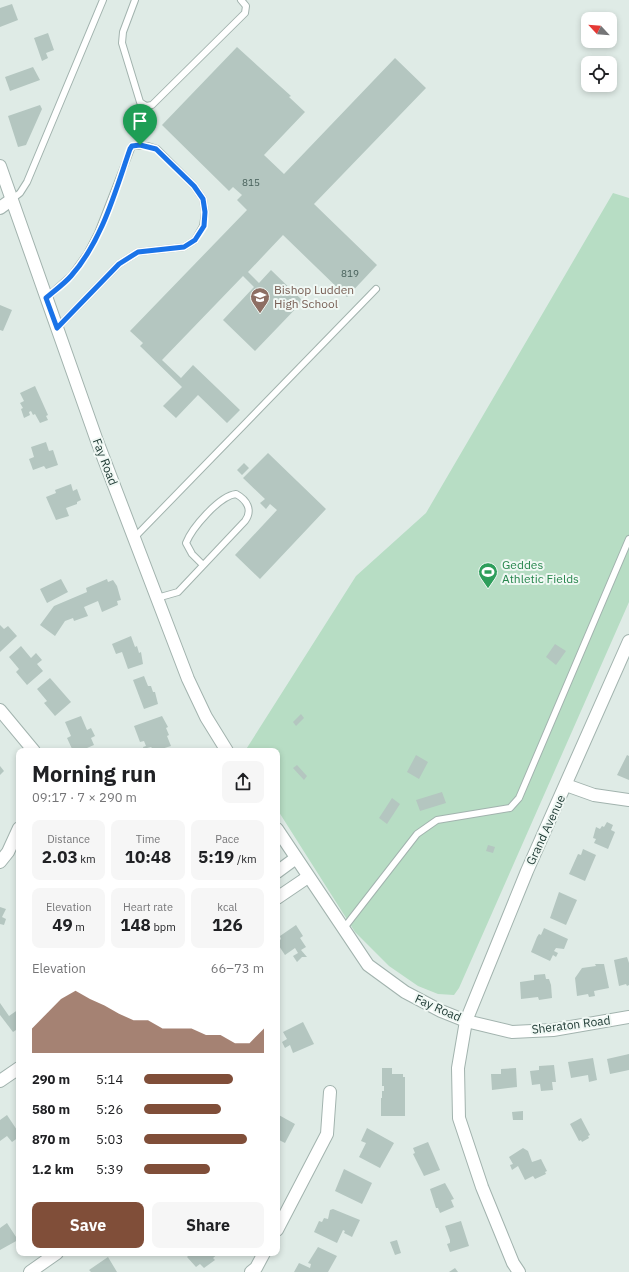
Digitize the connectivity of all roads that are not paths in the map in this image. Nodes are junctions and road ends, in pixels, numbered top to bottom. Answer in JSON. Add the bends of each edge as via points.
{"nodes":[{"id":1,"x":103,"y":0,"type":"edge"},
{"id":2,"x":135,"y":0,"type":"edge"},
{"id":3,"x":241,"y":0,"type":"edge"},
{"id":4,"x":0,"y":166,"type":"edge"},
{"id":5,"x":11,"y":200,"type":"junction"},
{"id":6,"x":0,"y":208,"type":"edge"},
{"id":7,"x":376,"y":289,"type":"dead end"},
{"id":8,"x":46,"y":298,"type":"junction"},
{"id":9,"x":57,"y":328,"type":"junction"},
{"id":10,"x":134,"y":538,"type":"junction"},
{"id":11,"x":629,"y":539,"type":"edge"},
{"id":12,"x":203,"y":565,"type":"junction"},
{"id":13,"x":157,"y":598,"type":"junction"},
{"id":14,"x":629,"y":641,"type":"edge"},
{"id":15,"x":0,"y":710,"type":"edge"},
{"id":16,"x":32,"y":748,"type":"edge"},
{"id":17,"x":225,"y":748,"type":"edge"},
{"id":18,"x":566,"y":785,"type":"junction"},
{"id":19,"x":629,"y":800,"type":"edge"},
{"id":20,"x":280,"y":834,"type":"edge"},
{"id":21,"x":16,"y":835,"type":"edge"},
{"id":22,"x":296,"y":858,"type":"junction"},
{"id":23,"x":0,"y":862,"type":"edge"},
{"id":24,"x":280,"y":870,"type":"edge"},
{"id":25,"x":308,"y":877,"type":"junction"},
{"id":26,"x":280,"y":896,"type":"edge"},
{"id":27,"x":344,"y":928,"type":"junction"},
{"id":28,"x":629,"y":1018,"type":"edge"},
{"id":29,"x":466,"y":1021,"type":"junction"},
{"id":30,"x":16,"y":1070,"type":"edge"},
{"id":31,"x":0,"y":1081,"type":"edge"},
{"id":32,"x":330,"y":1092,"type":"dead end"},
{"id":33,"x":280,"y":1224,"type":"edge"},
{"id":34,"x":53,"y":1256,"type":"edge"},
{"id":35,"x":262,"y":1256,"type":"edge"},
{"id":36,"x":30,"y":1272,"type":"edge"},
{"id":37,"x":251,"y":1272,"type":"edge"},
{"id":38,"x":519,"y":1272,"type":"edge"}],
"edges":[{"from":1,"to":5,"type":"lane","via":[[27,182],[20,193]]},
{"from":2,"to":3,"type":"lane","via":[[123,32],[122,43],[140,102],[146,106],[152,105],[245,13],[246,6]]},
{"from":4,"to":5,"type":"street","name":"Fay Road"},
{"from":5,"to":6,"type":"street"},
{"from":5,"to":8,"type":"street","name":"Fay Road"},
{"from":7,"to":10,"type":"lane"},
{"from":8,"to":9,"type":"street","name":"Fay Road"},
{"from":8,"to":9,"type":"lane","via":[[71,276],[88,254],[132,146],[156,149],[194,186],[203,199],[204,226],[195,240],[184,247],[138,252],[119,264]]},
{"from":9,"to":10,"type":"street","name":"Fay Road"},
{"from":10,"to":13,"type":"street","name":"Fay Road"},
{"from":11,"to":27,"type":"lane","via":[[519,798],[510,808],[437,820],[418,834]]},
{"from":12,"to":12,"type":"lane","via":[[249,515],[249,507],[236,494],[222,498],[189,534],[186,543]]},
{"from":12,"to":13,"type":"lane","via":[[178,592]]},
{"from":13,"to":17,"type":"street","name":"Fay Road","via":[[188,679],[206,717]]},
{"from":14,"to":18,"type":"street","name":"Grand Avenue"},
{"from":15,"to":16,"type":"street"},
{"from":18,"to":19,"type":"street","via":[[594,795]]},
{"from":18,"to":29,"type":"street","name":"Grand Avenue","via":[[526,871]]},
{"from":20,"to":22,"type":"street","name":"Fay Road"},
{"from":21,"to":23,"type":"street"},
{"from":22,"to":24,"type":"street"},
{"from":22,"to":25,"type":"street","name":"Fay Road"},
{"from":25,"to":26,"type":"street"},
{"from":25,"to":27,"type":"street","name":"Fay Road"},
{"from":27,"to":29,"type":"street","name":"Fay Road","via":[[368,965],[405,992]]},
{"from":28,"to":29,"type":"street","name":"Sheraton Road","via":[[553,1030],[512,1032]]},
{"from":29,"to":38,"type":"street","name":"Fay Road","via":[[458,1068],[459,1118],[482,1187]]},
{"from":30,"to":31,"type":"street"},
{"from":32,"to":33,"type":"street","via":[[327,1134]]},
{"from":34,"to":36,"type":"street"},
{"from":35,"to":37,"type":"street"}]}
